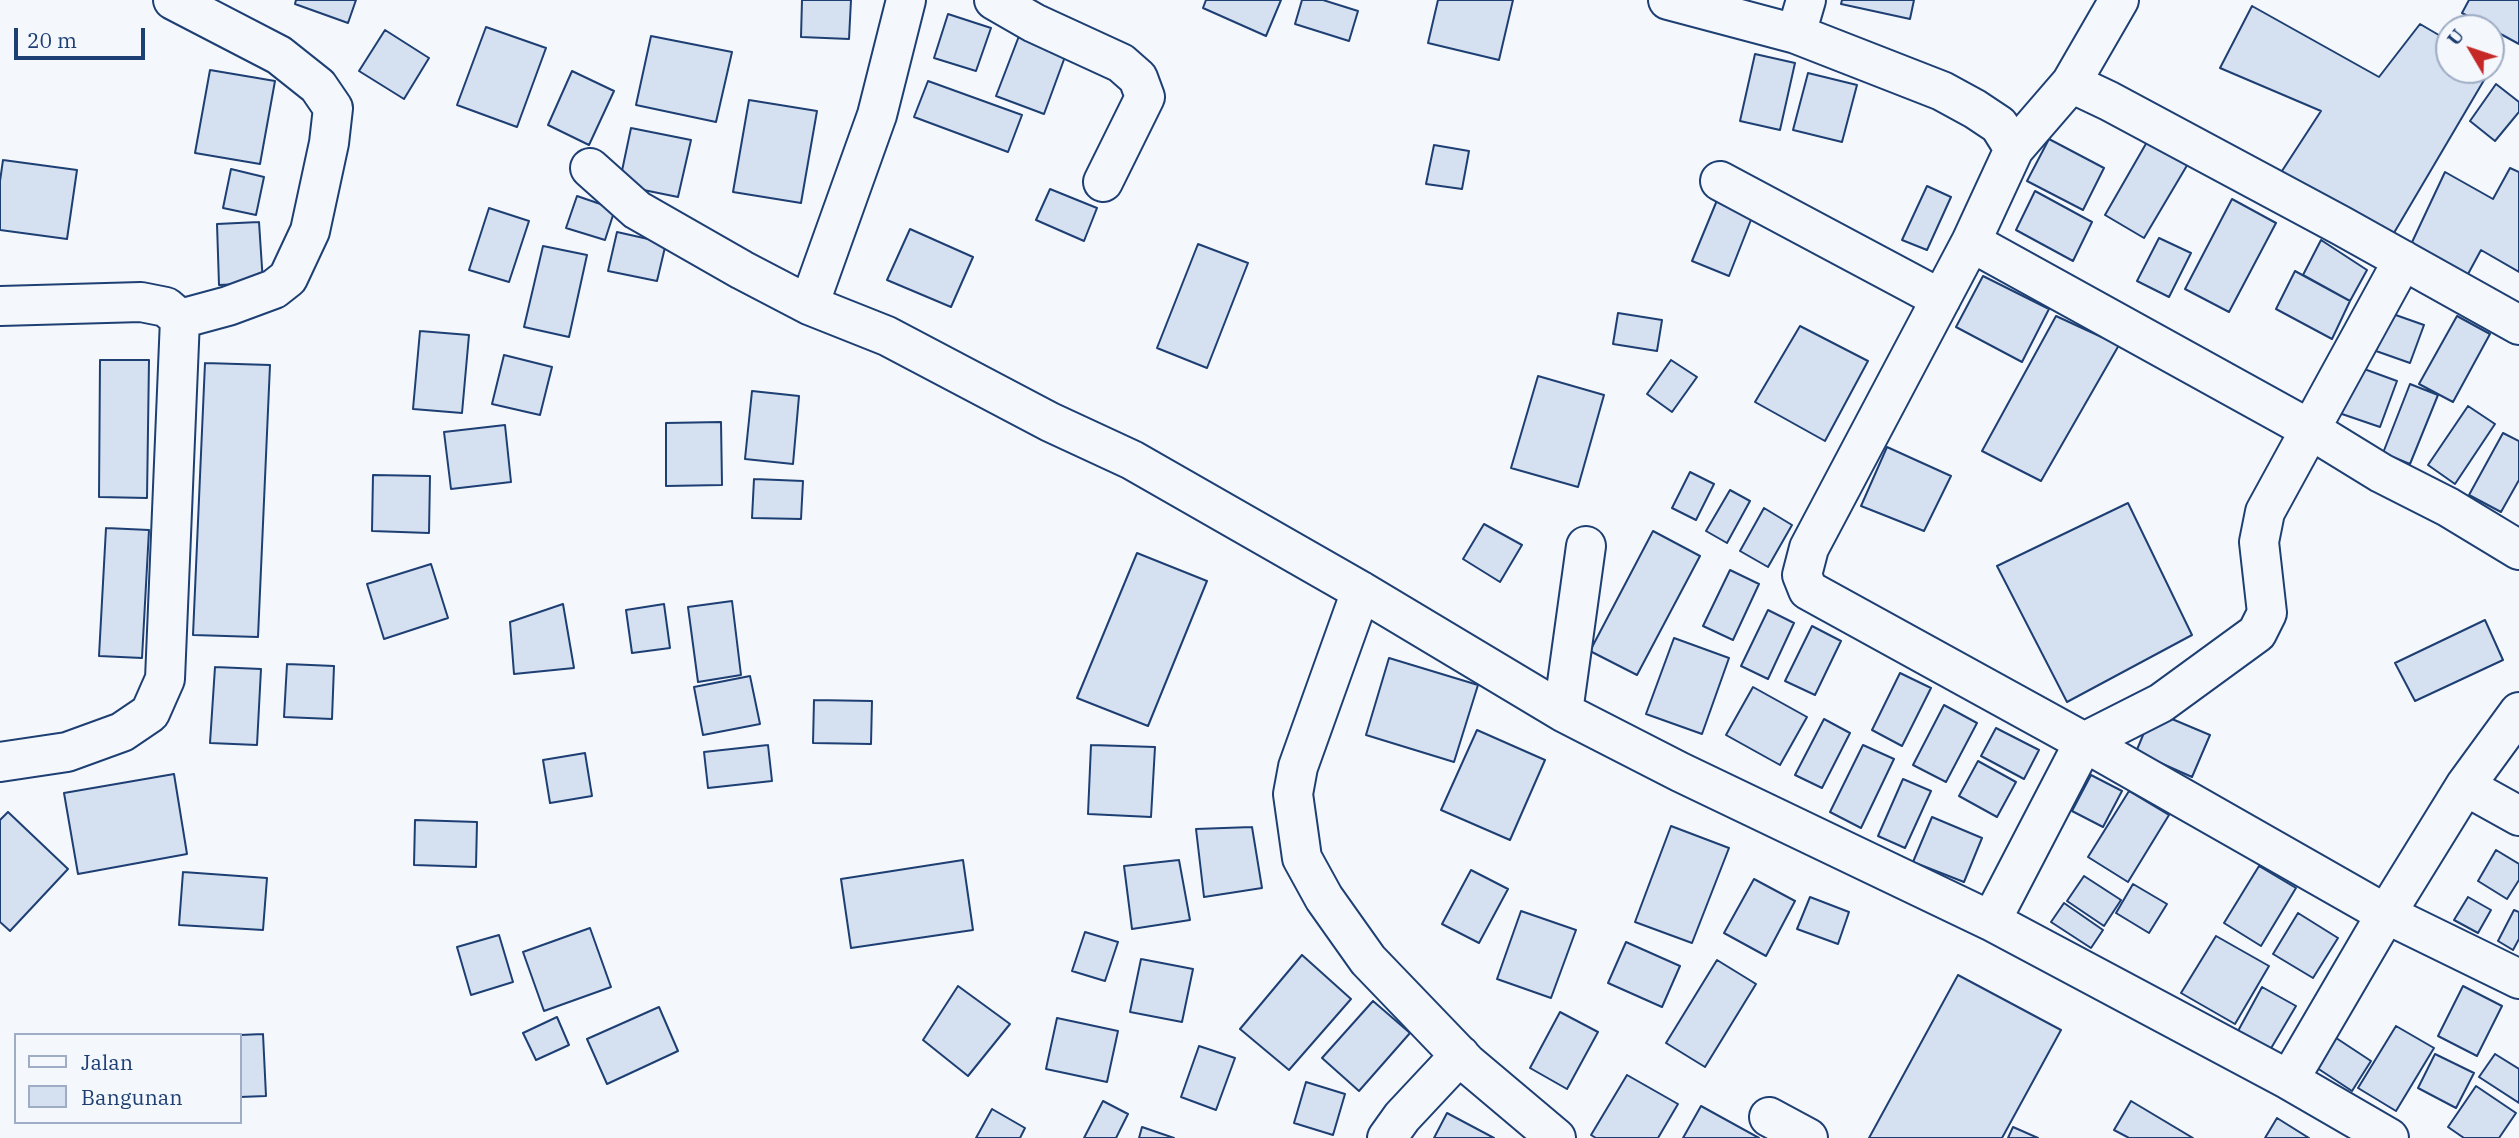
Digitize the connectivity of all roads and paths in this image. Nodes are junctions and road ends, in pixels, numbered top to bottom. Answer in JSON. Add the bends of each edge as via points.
{"nodes":[{"id":1,"x":173,"y":0,"type":"edge"},
{"id":2,"x":907,"y":0,"type":"edge"},
{"id":3,"x":994,"y":0,"type":"edge"},
{"id":4,"x":1668,"y":0,"type":"edge"},
{"id":5,"x":2119,"y":0,"type":"edge"},
{"id":6,"x":1801,"y":17,"type":"edge"},
{"id":7,"x":2071,"y":83,"type":"junction"},
{"id":8,"x":2014,"y":149,"type":"junction"},
{"id":9,"x":590,"y":168,"type":"dead end"},
{"id":10,"x":1720,"y":180,"type":"dead end"},
{"id":11,"x":1103,"y":182,"type":"dead end"},
{"id":12,"x":1971,"y":242,"type":"junction"},
{"id":13,"x":2403,"y":260,"type":"junction"},
{"id":14,"x":1941,"y":299,"type":"junction"},
{"id":15,"x":809,"y":305,"type":"junction"},
{"id":16,"x":0,"y":306,"type":"edge"},
{"id":17,"x":180,"y":319,"type":"junction"},
{"id":18,"x":2519,"y":325,"type":"edge"},
{"id":19,"x":2311,"y":430,"type":"junction"},
{"id":20,"x":1586,"y":546,"type":"dead end"},
{"id":21,"x":2519,"y":550,"type":"edge"},
{"id":22,"x":1361,"y":591,"type":"junction"},
{"id":23,"x":1563,"y":712,"type":"junction"},
{"id":24,"x":2519,"y":712,"type":"edge"},
{"id":25,"x":2084,"y":743,"type":"junction"},
{"id":26,"x":0,"y":762,"type":"edge"},
{"id":27,"x":2465,"y":786,"type":"junction"},
{"id":28,"x":2519,"y":817,"type":"edge"},
{"id":29,"x":2386,"y":914,"type":"junction"},
{"id":30,"x":1992,"y":921,"type":"junction"},
{"id":31,"x":2519,"y":979,"type":"edge"},
{"id":32,"x":1460,"y":1055,"type":"junction"},
{"id":33,"x":2290,"y":1080,"type":"junction"},
{"id":34,"x":1769,"y":1117,"type":"dead end"},
{"id":35,"x":1387,"y":1138,"type":"edge"},
{"id":36,"x":1556,"y":1138,"type":"edge"},
{"id":37,"x":1808,"y":1138,"type":"edge"},
{"id":38,"x":2389,"y":1138,"type":"edge"}],
"edges":[{"from":1,"to":17,"type":"street","via":[[279,55],[318,86],[333,108],[310,231],[288,278],[274,289]]},
{"from":2,"to":15,"type":"street","via":[[877,115]]},
{"from":3,"to":11,"type":"street","via":[[1121,63],[1138,78],[1145,97]]},
{"from":4,"to":6,"type":"street"},
{"from":5,"to":7,"type":"street"},
{"from":6,"to":8,"type":"street","via":[[1975,109],[1999,125]]},
{"from":7,"to":8,"type":"street"},
{"from":7,"to":13,"type":"street"},
{"from":8,"to":12,"type":"street"},
{"from":9,"to":15,"type":"street","via":[[636,210]]},
{"from":10,"to":14,"type":"street"},
{"from":12,"to":14,"type":"street"},
{"from":12,"to":19,"type":"street"},
{"from":13,"to":18,"type":"street"},
{"from":13,"to":19,"type":"street"},
{"from":14,"to":25,"type":"street","via":[[1809,548],[1802,575],[1808,590],[1825,601]]},
{"from":15,"to":22,"type":"street","via":[[887,336],[1132,460]]},
{"from":16,"to":17,"type":"street","via":[[141,302],[166,307]]},
{"from":17,"to":26,"type":"street","via":[[164,679],[149,713],[122,732],[67,752]]},
{"from":19,"to":21,"type":"street"},
{"from":19,"to":25,"type":"street","via":[[2265,512],[2259,542],[2267,613],[2257,633],[2161,703]]},
{"from":20,"to":23,"type":"street"},
{"from":22,"to":23,"type":"street"},
{"from":22,"to":32,"type":"street","via":[[1298,767],[1293,794],[1303,858],[1324,898],[1368,960]]},
{"from":23,"to":30,"type":"street"},
{"from":24,"to":27,"type":"street"},
{"from":25,"to":29,"type":"street"},
{"from":25,"to":30,"type":"street"},
{"from":27,"to":28,"type":"street"},
{"from":27,"to":29,"type":"street"},
{"from":29,"to":31,"type":"street"},
{"from":29,"to":33,"type":"street"},
{"from":30,"to":33,"type":"street"},
{"from":32,"to":35,"type":"street"},
{"from":32,"to":36,"type":"street"},
{"from":33,"to":38,"type":"street"},
{"from":34,"to":37,"type":"street"}]}
